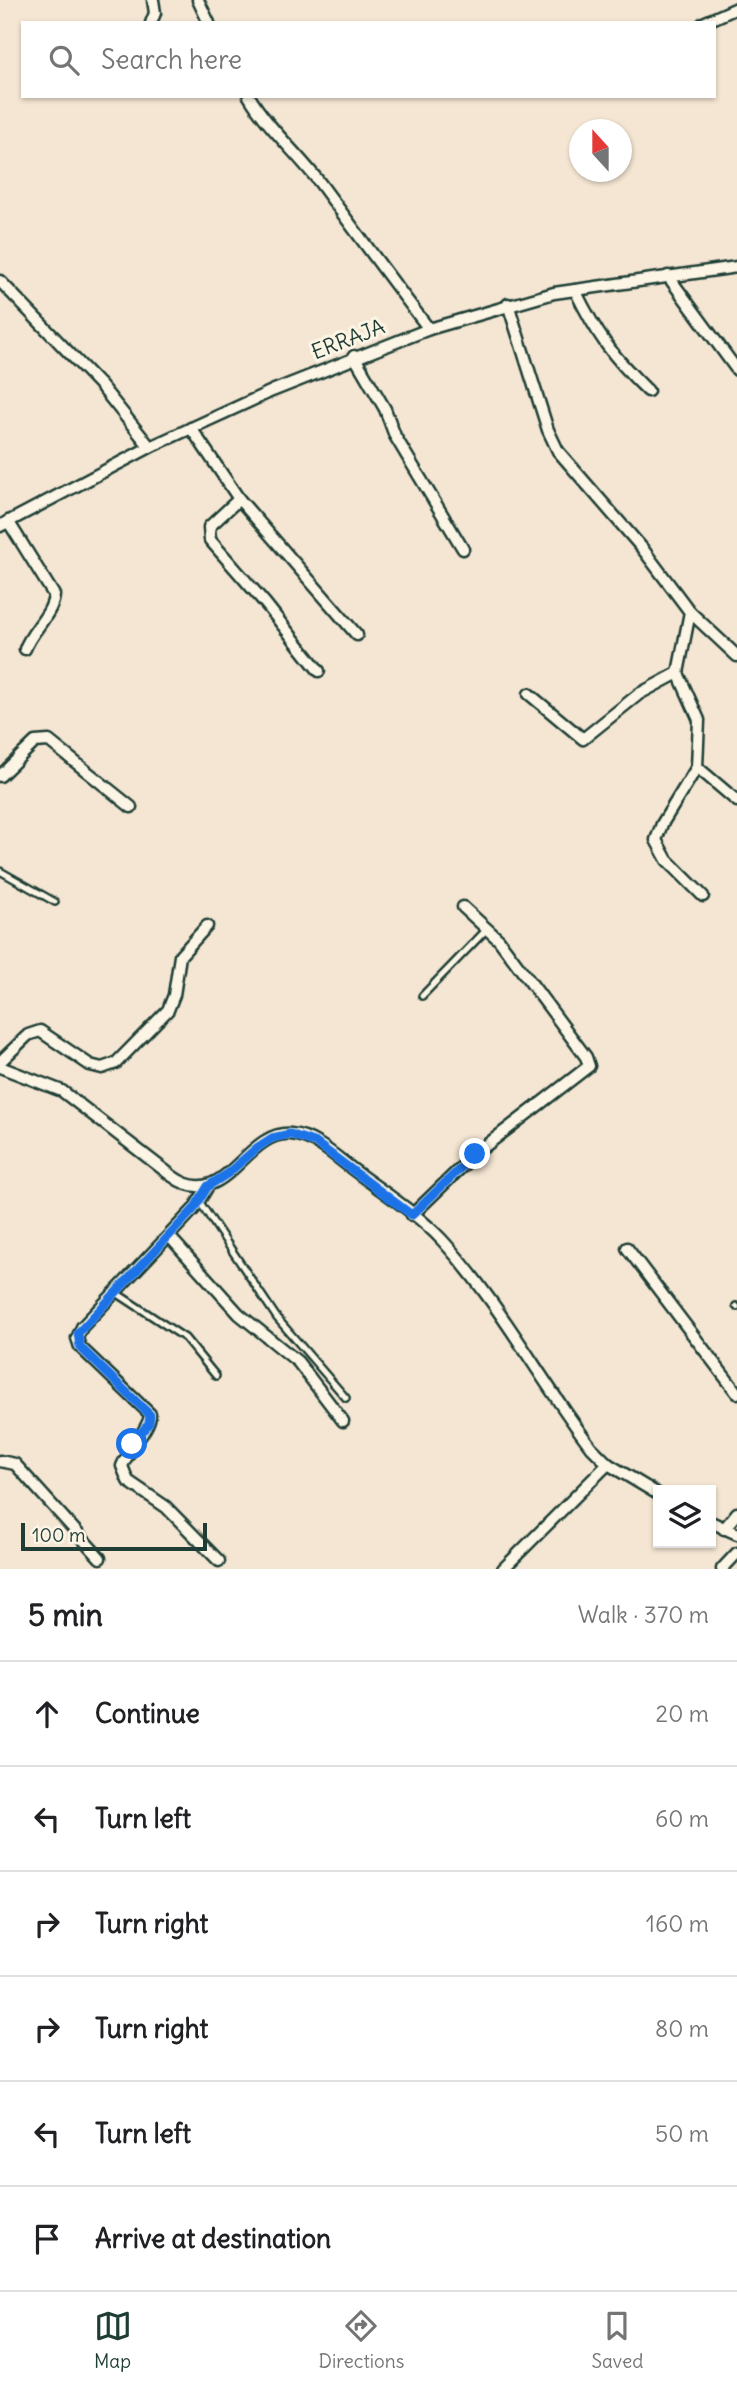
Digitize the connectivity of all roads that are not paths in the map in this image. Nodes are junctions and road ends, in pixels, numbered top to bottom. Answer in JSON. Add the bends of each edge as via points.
{"nodes":[{"id":1,"x":153,"y":0,"type":"edge"},
{"id":2,"x":198,"y":0,"type":"edge"},
{"id":3,"x":737,"y":8,"type":"edge"},
{"id":4,"x":152,"y":21,"type":"edge"},
{"id":5,"x":208,"y":21,"type":"edge"},
{"id":6,"x":708,"y":21,"type":"edge"},
{"id":7,"x":249,"y":98,"type":"edge"},
{"id":8,"x":737,"y":267,"type":"edge"},
{"id":9,"x":668,"y":276,"type":"junction"},
{"id":10,"x":2,"y":287,"type":"edge"},
{"id":11,"x":575,"y":290,"type":"junction"},
{"id":12,"x":508,"y":304,"type":"junction"},
{"id":13,"x":429,"y":329,"type":"junction"},
{"id":14,"x":354,"y":356,"type":"junction"},
{"id":15,"x":737,"y":370,"type":"edge"},
{"id":16,"x":648,"y":391,"type":"dead end"},
{"id":17,"x":191,"y":428,"type":"junction"},
{"id":18,"x":150,"y":447,"type":"junction"},
{"id":19,"x":239,"y":499,"type":"junction"},
{"id":20,"x":4,"y":524,"type":"edge"},
{"id":21,"x":463,"y":549,"type":"dead end"},
{"id":22,"x":690,"y":612,"type":"junction"},
{"id":23,"x":357,"y":635,"type":"dead end"},
{"id":24,"x":25,"y":649,"type":"dead end"},
{"id":25,"x":737,"y":656,"type":"edge"},
{"id":26,"x":319,"y":671,"type":"dead end"},
{"id":27,"x":678,"y":673,"type":"junction"},
{"id":28,"x":529,"y":694,"type":"dead end"},
{"id":29,"x":697,"y":767,"type":"junction"},
{"id":30,"x":0,"y":776,"type":"edge"},
{"id":31,"x":737,"y":801,"type":"edge"},
{"id":32,"x":131,"y":807,"type":"dead end"},
{"id":33,"x":0,"y":871,"type":"edge"},
{"id":34,"x":703,"y":896,"type":"dead end"},
{"id":35,"x":55,"y":902,"type":"dead end"},
{"id":36,"x":463,"y":907,"type":"dead end"},
{"id":37,"x":207,"y":926,"type":"dead end"},
{"id":38,"x":488,"y":928,"type":"junction"},
{"id":39,"x":422,"y":996,"type":"dead end"},
{"id":40,"x":0,"y":1062,"type":"edge"},
{"id":41,"x":0,"y":1067,"type":"edge"},
{"id":42,"x":208,"y":1186,"type":"junction"},
{"id":43,"x":199,"y":1201,"type":"junction"},
{"id":44,"x":412,"y":1215,"type":"junction"},
{"id":45,"x":169,"y":1236,"type":"junction"},
{"id":46,"x":627,"y":1248,"type":"dead end"},
{"id":47,"x":115,"y":1292,"type":"junction"},
{"id":48,"x":216,"y":1376,"type":"dead end"},
{"id":49,"x":737,"y":1393,"type":"edge"},
{"id":50,"x":346,"y":1398,"type":"dead end"},
{"id":51,"x":343,"y":1421,"type":"dead end"},
{"id":52,"x":0,"y":1461,"type":"edge"},
{"id":53,"x":608,"y":1464,"type":"junction"},
{"id":54,"x":653,"y":1491,"type":"edge"},
{"id":55,"x":737,"y":1513,"type":"edge"},
{"id":56,"x":716,"y":1525,"type":"edge"},
{"id":57,"x":724,"y":1529,"type":"junction"},
{"id":58,"x":737,"y":1534,"type":"edge"},
{"id":59,"x":737,"y":1553,"type":"edge"},
{"id":60,"x":100,"y":1558,"type":"dead end"},
{"id":61,"x":219,"y":1561,"type":"dead end"},
{"id":62,"x":503,"y":1569,"type":"edge"},
{"id":63,"x":722,"y":1569,"type":"edge"}],
"edges":[{"from":1,"to":4,"type":"street"},
{"from":2,"to":5,"type":"street"},
{"from":3,"to":6,"type":"street"},
{"from":7,"to":13,"type":"street"},
{"from":8,"to":9,"type":"street","name":"ERRAJA"},
{"from":9,"to":11,"type":"street","name":"ERRAJA"},
{"from":9,"to":15,"type":"street"},
{"from":10,"to":18,"type":"street","via":[[101,386]]},
{"from":11,"to":12,"type":"street","name":"ERRAJA"},
{"from":11,"to":16,"type":"street","via":[[598,337]]},
{"from":12,"to":13,"type":"street","name":"ERRAJA"},
{"from":12,"to":22,"type":"street","via":[[558,451]]},
{"from":13,"to":14,"type":"street","name":"ERRAJA"},
{"from":14,"to":17,"type":"street","name":"ERRAJA"},
{"from":14,"to":21,"type":"street","via":[[395,436]]},
{"from":17,"to":18,"type":"street","name":"ERRAJA"},
{"from":17,"to":19,"type":"street"},
{"from":18,"to":20,"type":"street","name":"ERRAJA"},
{"from":19,"to":23,"type":"street"},
{"from":19,"to":26,"type":"street","via":[[209,527],[210,540]]},
{"from":20,"to":24,"type":"street","via":[[54,595]]},
{"from":22,"to":25,"type":"street"},
{"from":22,"to":27,"type":"street"},
{"from":27,"to":28,"type":"street","via":[[639,694],[583,739]]},
{"from":27,"to":29,"type":"street","via":[[699,720]]},
{"from":29,"to":31,"type":"street"},
{"from":29,"to":34,"type":"street","via":[[656,840],[667,860]]},
{"from":30,"to":32,"type":"street","via":[[35,742],[49,741]]},
{"from":33,"to":35,"type":"lane"},
{"from":36,"to":38,"type":"street"},
{"from":37,"to":40,"type":"street","via":[[180,956],[168,1010],[116,1063],[102,1068],[90,1065],[40,1031],[29,1035]]},
{"from":38,"to":39,"type":"lane"},
{"from":38,"to":44,"type":"street","via":[[589,1066],[475,1154]]},
{"from":41,"to":42,"type":"street","via":[[62,1091],[181,1182]]},
{"from":42,"to":43,"type":"street"},
{"from":42,"to":44,"type":"street","via":[[272,1138],[290,1134],[316,1143]]},
{"from":43,"to":45,"type":"street"},
{"from":43,"to":50,"type":"lane","via":[[277,1318]]},
{"from":44,"to":53,"type":"street","via":[[452,1252],[570,1420]]},
{"from":45,"to":47,"type":"street"},
{"from":45,"to":51,"type":"street","via":[[239,1314],[298,1362]]},
{"from":46,"to":49,"type":"street"},
{"from":47,"to":48,"type":"lane","via":[[185,1338]]},
{"from":47,"to":61,"type":"street","via":[[77,1338],[80,1347],[150,1415],[125,1457],[123,1473],[137,1489],[166,1507]]},
{"from":52,"to":60,"type":"street","via":[[15,1464]]},
{"from":53,"to":54,"type":"street"},
{"from":53,"to":62,"type":"street"},
{"from":55,"to":57,"type":"street"},
{"from":56,"to":57,"type":"street"},
{"from":57,"to":58,"type":"street"},
{"from":59,"to":63,"type":"street"}]}
